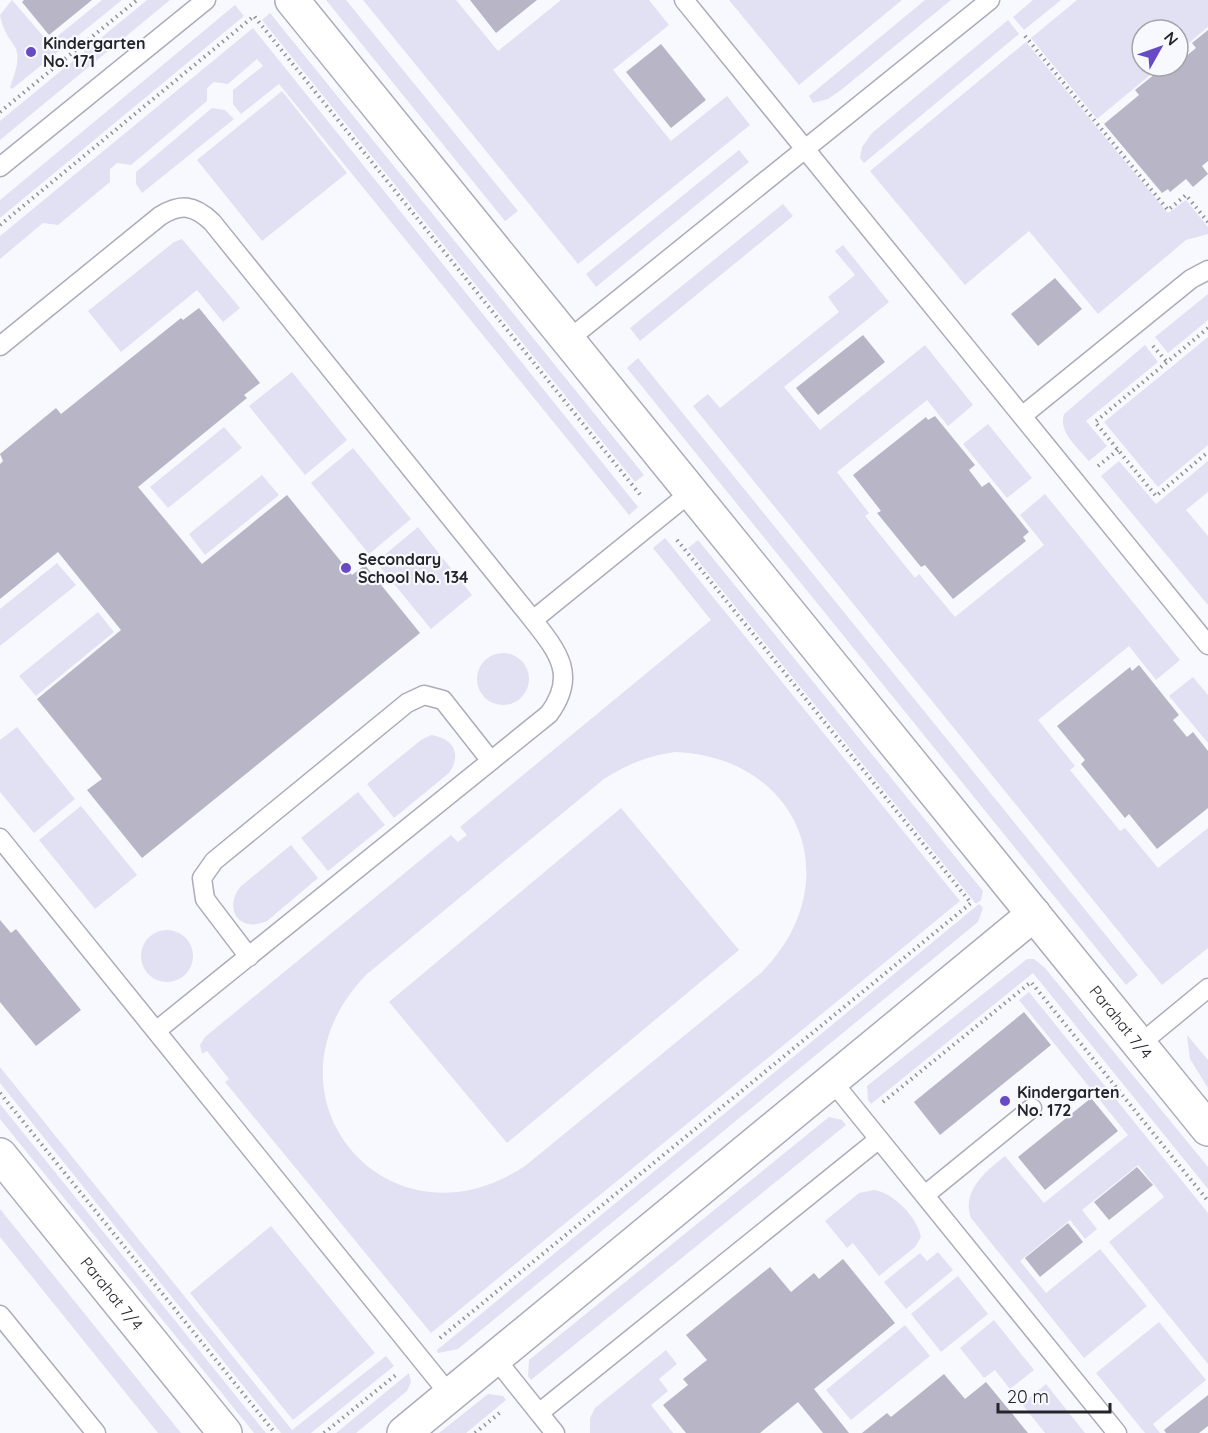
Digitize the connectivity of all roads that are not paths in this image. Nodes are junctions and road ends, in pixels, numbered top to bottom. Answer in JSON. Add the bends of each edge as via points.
{"nodes":[{"id":1,"x":206,"y":0,"type":"edge"},
{"id":2,"x":292,"y":0,"type":"edge"},
{"id":3,"x":684,"y":0,"type":"edge"},
{"id":4,"x":990,"y":0,"type":"edge"},
{"id":5,"x":805,"y":149,"type":"junction"},
{"id":6,"x":0,"y":167,"type":"edge"},
{"id":7,"x":1208,"y":270,"type":"edge"},
{"id":8,"x":568,"y":340,"type":"junction"},
{"id":9,"x":0,"y":346,"type":"edge"},
{"id":10,"x":1022,"y":416,"type":"junction"},
{"id":11,"x":691,"y":492,"type":"junction"},
{"id":12,"x":533,"y":620,"type":"junction"},
{"id":13,"x":1208,"y":645,"type":"edge"},
{"id":14,"x":491,"y":761,"type":"junction"},
{"id":15,"x":0,"y":837,"type":"edge"},
{"id":16,"x":1034,"y":914,"type":"junction"},
{"id":17,"x":249,"y":957,"type":"junction"},
{"id":18,"x":1208,"y":988,"type":"edge"},
{"id":19,"x":156,"y":1031,"type":"junction"},
{"id":20,"x":1140,"y":1044,"type":"junction"},
{"id":21,"x":832,"y":1081,"type":"junction"},
{"id":22,"x":1032,"y":1108,"type":"dead end"},
{"id":23,"x":1208,"y":1129,"type":"edge"},
{"id":24,"x":879,"y":1139,"type":"junction"},
{"id":25,"x":0,"y":1155,"type":"edge"},
{"id":26,"x":925,"y":1196,"type":"junction"},
{"id":27,"x":0,"y":1315,"type":"edge"},
{"id":28,"x":495,"y":1358,"type":"junction"},
{"id":29,"x":450,"y":1395,"type":"junction"},
{"id":30,"x":539,"y":1413,"type":"junction"},
{"id":31,"x":96,"y":1433,"type":"edge"},
{"id":32,"x":225,"y":1433,"type":"edge"},
{"id":33,"x":404,"y":1433,"type":"edge"},
{"id":34,"x":555,"y":1433,"type":"edge"},
{"id":35,"x":1117,"y":1433,"type":"edge"}],
"edges":[{"from":1,"to":6,"type":"lane"},
{"from":2,"to":8,"type":"street","name":"Parahat 7/4"},
{"from":3,"to":5,"type":"lane"},
{"from":4,"to":5,"type":"lane"},
{"from":5,"to":8,"type":"lane"},
{"from":5,"to":10,"type":"lane"},
{"from":7,"to":10,"type":"lane","via":[[1191,279]]},
{"from":8,"to":11,"type":"street","name":"Parahat 7/4"},
{"from":9,"to":12,"type":"lane","via":[[160,216],[173,208],[188,206],[201,211]]},
{"from":10,"to":13,"type":"lane"},
{"from":11,"to":12,"type":"lane"},
{"from":11,"to":16,"type":"street","name":"Parahat 7/4"},
{"from":12,"to":14,"type":"lane","via":[[558,655],[565,679],[561,697],[549,714]]},
{"from":14,"to":17,"type":"lane"},
{"from":14,"to":17,"type":"lane","via":[[443,700],[424,695],[407,703],[214,861],[202,878],[206,899]]},
{"from":15,"to":19,"type":"lane"},
{"from":16,"to":20,"type":"street","name":"Parahat 7/4"},
{"from":16,"to":21,"type":"street"},
{"from":17,"to":19,"type":"lane"},
{"from":18,"to":20,"type":"lane"},
{"from":19,"to":29,"type":"lane"},
{"from":20,"to":23,"type":"street","name":"Parahat 7/4"},
{"from":21,"to":24,"type":"lane"},
{"from":21,"to":28,"type":"street"},
{"from":22,"to":26,"type":"lane"},
{"from":24,"to":26,"type":"lane"},
{"from":24,"to":30,"type":"lane"},
{"from":25,"to":32,"type":"street","name":"Parahat 7/4"},
{"from":26,"to":35,"type":"lane"},
{"from":27,"to":31,"type":"lane"},
{"from":28,"to":29,"type":"street"},
{"from":28,"to":30,"type":"lane"},
{"from":29,"to":33,"type":"street"},
{"from":30,"to":34,"type":"lane"}]}
